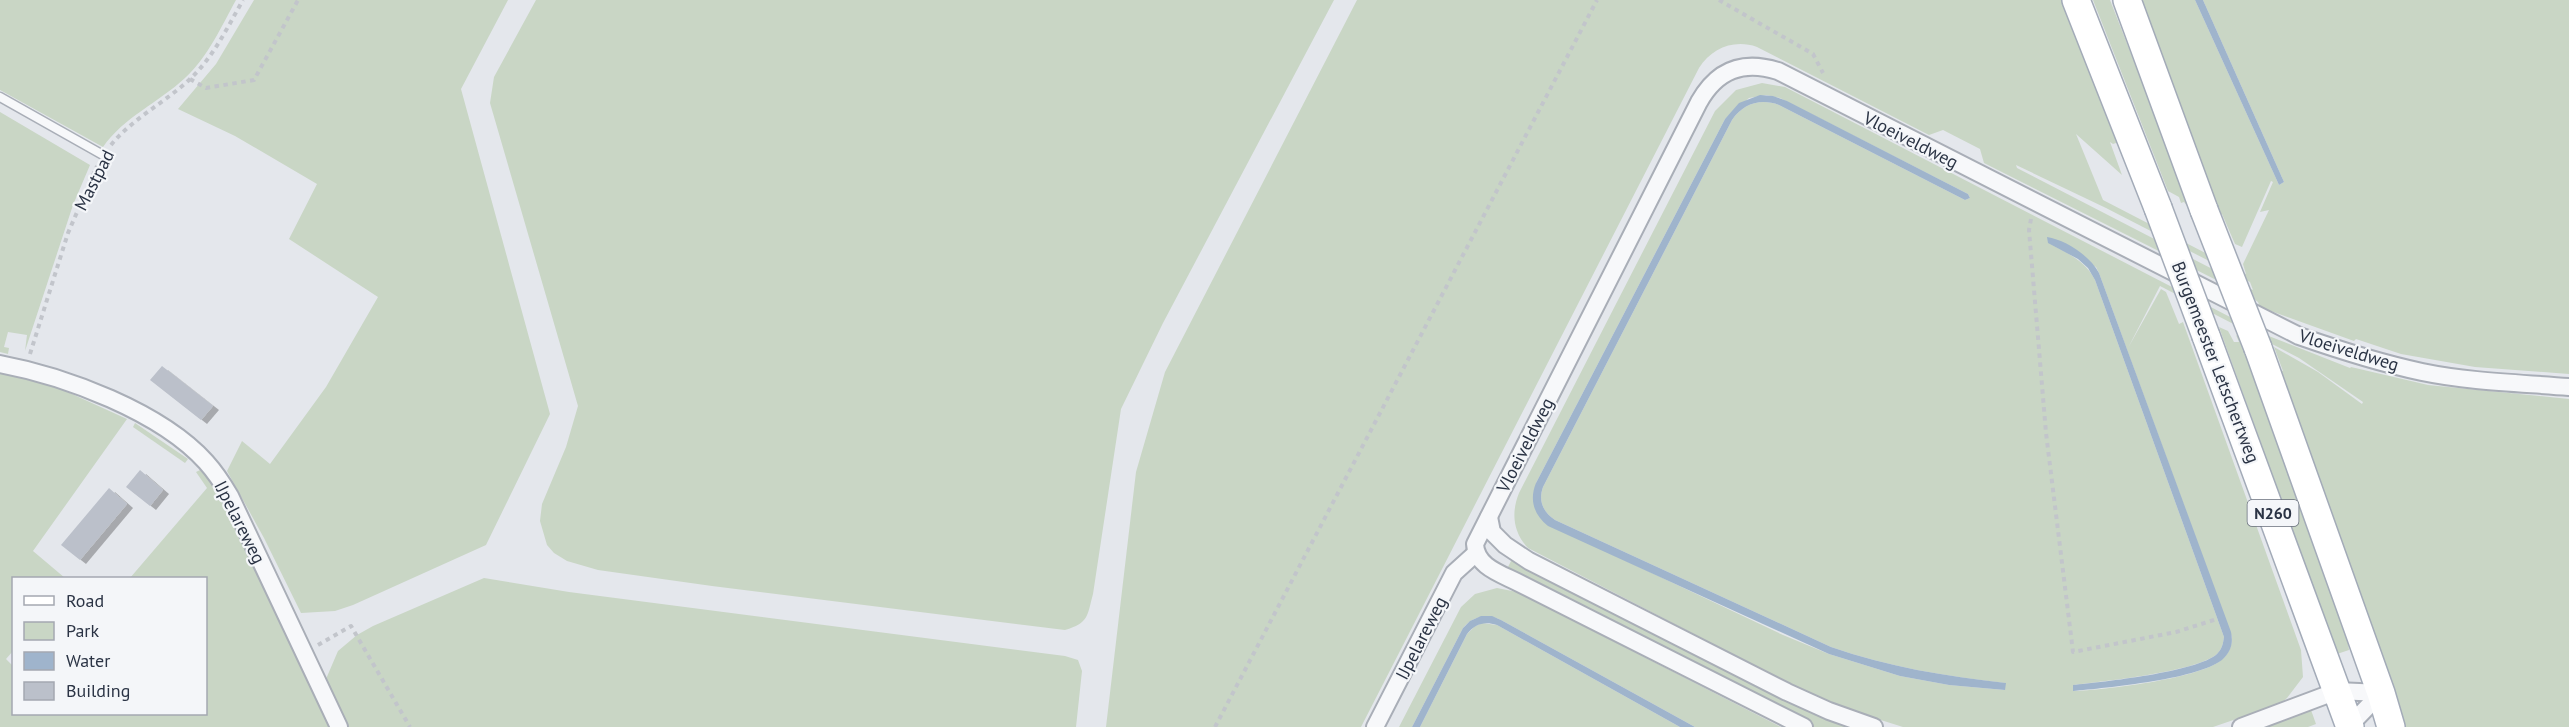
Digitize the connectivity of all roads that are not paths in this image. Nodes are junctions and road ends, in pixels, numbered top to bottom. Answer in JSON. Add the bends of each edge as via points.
{"nodes":[{"id":1,"x":2076,"y":0,"type":"edge"},
{"id":2,"x":2127,"y":0,"type":"edge"},
{"id":3,"x":0,"y":97,"type":"edge"},
{"id":4,"x":103,"y":155,"type":"road end"},
{"id":5,"x":0,"y":364,"type":"edge"},
{"id":6,"x":2569,"y":387,"type":"edge"},
{"id":7,"x":1489,"y":517,"type":"junction"},
{"id":8,"x":1475,"y":554,"type":"junction"},
{"id":9,"x":2337,"y":691,"type":"junction"},
{"id":10,"x":2381,"y":693,"type":"junction"},
{"id":11,"x":339,"y":727,"type":"edge"},
{"id":12,"x":1375,"y":727,"type":"edge"},
{"id":13,"x":1804,"y":727,"type":"edge"},
{"id":14,"x":1874,"y":727,"type":"edge"},
{"id":15,"x":2241,"y":727,"type":"edge"},
{"id":16,"x":2349,"y":727,"type":"edge"},
{"id":17,"x":2391,"y":727,"type":"edge"}],
"edges":[{"from":1,"to":9,"type":"main road","name":"Burgemeester Letschertweg","number":"N260","bridge":true,"via":[[2158,208]]},
{"from":2,"to":10,"type":"main road","number":"N260","bridge":true,"via":[[2258,348]]},
{"from":3,"to":4,"type":"lane"},
{"from":5,"to":11,"type":"street","name":"IJpelareweg","via":[[75,384],[130,409],[170,433],[205,461],[230,496]]},
{"from":6,"to":7,"type":"street","name":"Vloeiveldweg","via":[[2424,372],[2356,356],[2299,336],[1761,65],[1721,74],[1706,90]]},
{"from":7,"to":8,"type":"street","name":"Vloeiveldweg","via":[[1475,544]]},
{"from":7,"to":14,"type":"street","via":[[1492,532],[1529,561],[1787,692]]},
{"from":8,"to":12,"type":"street","name":"IJpelareweg","via":[[1454,573]]},
{"from":8,"to":13,"type":"street","via":[[1483,563],[1517,582]]},
{"from":9,"to":10,"type":"street"},
{"from":9,"to":15,"type":"street"},
{"from":9,"to":16,"type":"main road","name":"Burgemeester Letschertweg","number":"N260"},
{"from":10,"to":16,"type":"street"},
{"from":10,"to":17,"type":"main road","number":"N260"}]}
